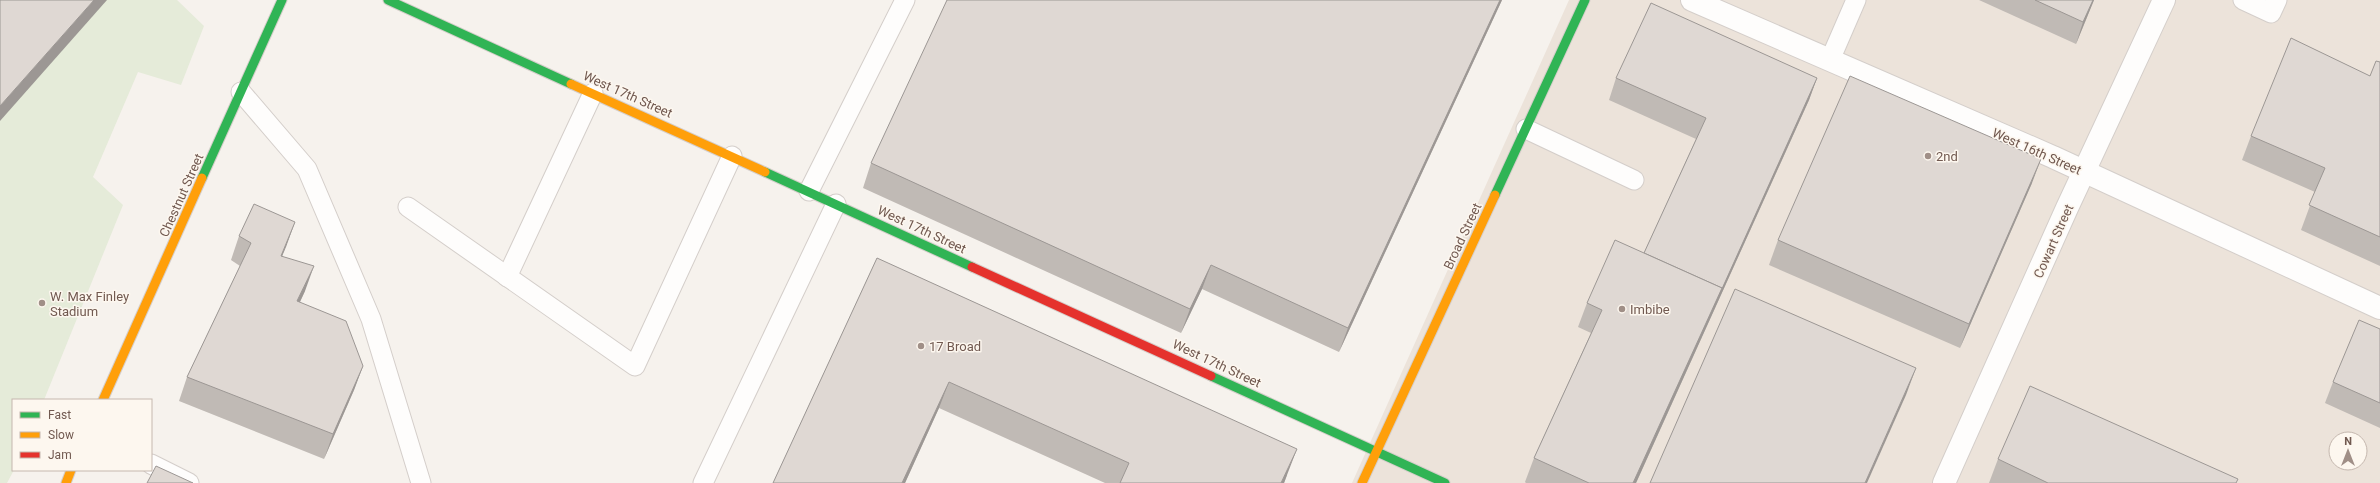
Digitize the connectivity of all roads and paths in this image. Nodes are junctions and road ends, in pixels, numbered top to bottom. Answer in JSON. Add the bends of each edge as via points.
{"nodes":[{"id":1,"x":282,"y":0,"type":"edge"},
{"id":2,"x":388,"y":0,"type":"edge"},
{"id":3,"x":905,"y":0,"type":"edge"},
{"id":4,"x":1585,"y":0,"type":"edge"},
{"id":5,"x":1692,"y":0,"type":"edge"},
{"id":6,"x":1856,"y":0,"type":"edge"},
{"id":7,"x":2164,"y":0,"type":"edge"},
{"id":8,"x":2243,"y":0,"type":"edge"},
{"id":9,"x":2277,"y":0,"type":"edge"},
{"id":10,"x":1830,"y":60,"type":"junction"},
{"id":11,"x":241,"y":92,"type":"junction"},
{"id":12,"x":593,"y":93,"type":"junction"},
{"id":13,"x":1526,"y":128,"type":"junction"},
{"id":14,"x":732,"y":156,"type":"junction"},
{"id":15,"x":2084,"y":171,"type":"junction"},
{"id":16,"x":1634,"y":180,"type":"dead end"},
{"id":17,"x":809,"y":191,"type":"junction"},
{"id":18,"x":836,"y":204,"type":"junction"},
{"id":19,"x":408,"y":208,"type":"dead end"},
{"id":20,"x":507,"y":277,"type":"junction"},
{"id":21,"x":2380,"y":308,"type":"edge"},
{"id":22,"x":103,"y":399,"type":"edge"},
{"id":23,"x":1377,"y":450,"type":"junction"},
{"id":24,"x":152,"y":464,"type":"edge"},
{"id":25,"x":71,"y":471,"type":"edge"},
{"id":26,"x":66,"y":483,"type":"edge"},
{"id":27,"x":189,"y":483,"type":"edge"},
{"id":28,"x":421,"y":483,"type":"edge"},
{"id":29,"x":703,"y":483,"type":"edge"},
{"id":30,"x":1362,"y":483,"type":"edge"},
{"id":31,"x":1445,"y":483,"type":"edge"},
{"id":32,"x":1944,"y":483,"type":"edge"}],
"edges":[{"from":1,"to":11,"type":"street","name":"Chestnut Street"},
{"from":2,"to":12,"type":"street","name":"West 17th Street"},
{"from":3,"to":17,"type":"lane"},
{"from":4,"to":13,"type":"street","name":"Broad Street"},
{"from":5,"to":10,"type":"street","name":"West 16th Street"},
{"from":6,"to":10,"type":"lane"},
{"from":7,"to":15,"type":"street","name":"Cowart Street"},
{"from":8,"to":9,"type":"lane","via":[[2271,13]]},
{"from":10,"to":15,"type":"street","name":"West 16th Street"},
{"from":11,"to":22,"type":"street","name":"Chestnut Street"},
{"from":11,"to":28,"type":"lane","via":[[307,169],[371,319]]},
{"from":12,"to":14,"type":"street","name":"West 17th Street"},
{"from":12,"to":20,"type":"lane"},
{"from":13,"to":16,"type":"lane"},
{"from":13,"to":23,"type":"street","name":"Broad Street"},
{"from":14,"to":17,"type":"street","name":"West 17th Street"},
{"from":14,"to":20,"type":"lane","via":[[635,366]]},
{"from":15,"to":21,"type":"street","name":"West 16th Street"},
{"from":15,"to":32,"type":"street","name":"Cowart Street"},
{"from":17,"to":18,"type":"street","name":"West 17th Street"},
{"from":18,"to":23,"type":"street","name":"West 17th Street"},
{"from":18,"to":29,"type":"lane"},
{"from":19,"to":20,"type":"lane"},
{"from":23,"to":30,"type":"street","name":"Broad Street"},
{"from":23,"to":31,"type":"street","name":"West 17th Street"},
{"from":24,"to":27,"type":"lane"},
{"from":25,"to":26,"type":"street"}]}
